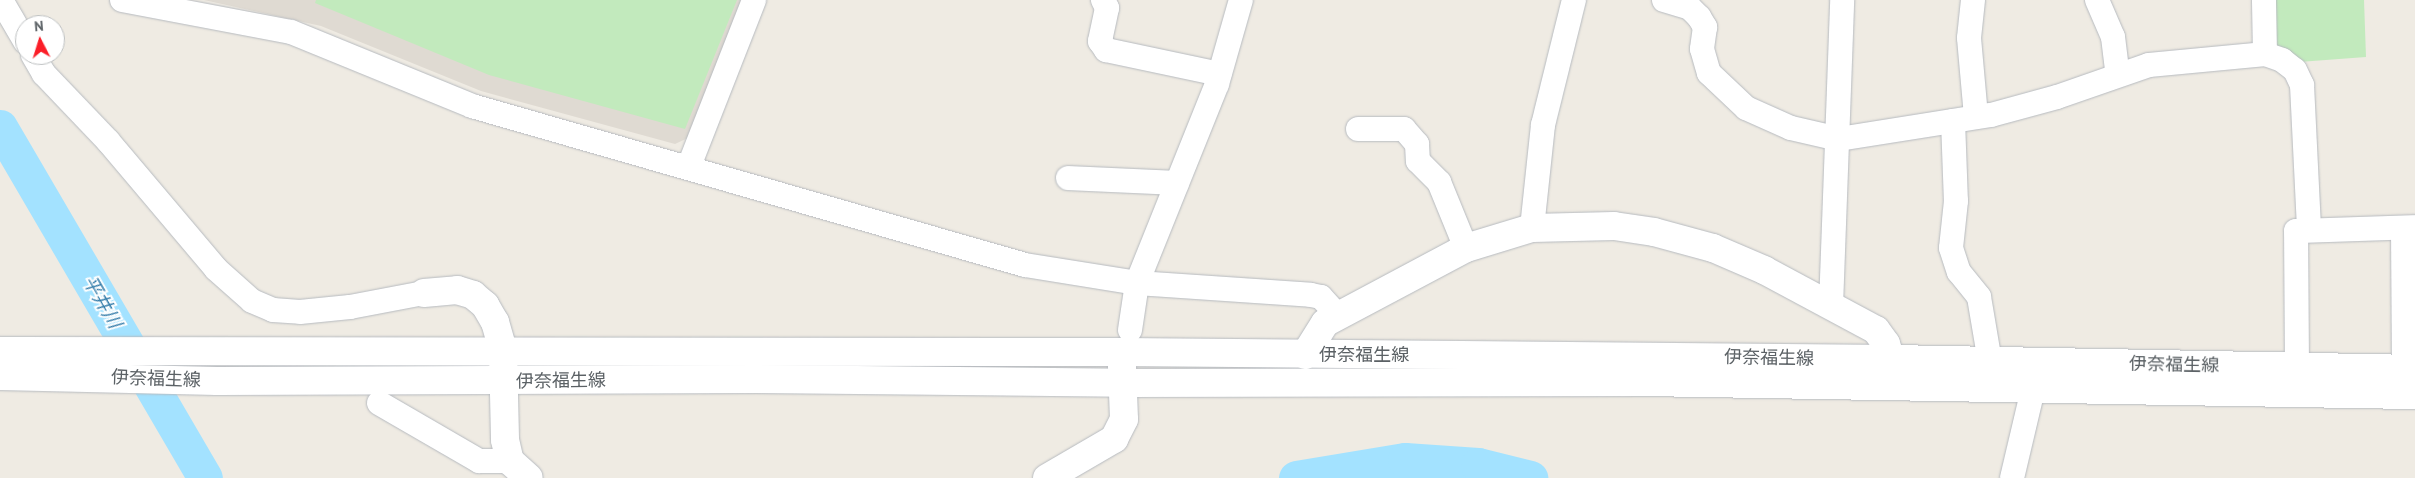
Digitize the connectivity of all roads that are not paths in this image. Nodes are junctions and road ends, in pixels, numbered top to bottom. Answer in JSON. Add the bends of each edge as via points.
{"nodes":[{"id":1,"x":1,"y":0,"type":"edge"},
{"id":2,"x":122,"y":0,"type":"edge"},
{"id":3,"x":754,"y":0,"type":"edge"},
{"id":4,"x":1103,"y":0,"type":"edge"},
{"id":5,"x":1241,"y":0,"type":"edge"},
{"id":6,"x":1574,"y":0,"type":"edge"},
{"id":7,"x":1664,"y":0,"type":"edge"},
{"id":8,"x":1842,"y":0,"type":"edge"},
{"id":9,"x":1972,"y":0,"type":"edge"},
{"id":10,"x":2097,"y":0,"type":"edge"},
{"id":11,"x":2264,"y":0,"type":"edge"},
{"id":12,"x":15,"y":24,"type":"edge"},
{"id":13,"x":2265,"y":54,"type":"junction"},
{"id":14,"x":39,"y":65,"type":"edge"},
{"id":15,"x":1220,"y":74,"type":"junction"},
{"id":16,"x":2118,"y":75,"type":"junction"},
{"id":17,"x":1976,"y":117,"type":"junction"},
{"id":18,"x":1953,"y":122,"type":"junction"},
{"id":19,"x":1358,"y":129,"type":"dead end"},
{"id":20,"x":1839,"y":139,"type":"junction"},
{"id":21,"x":689,"y":166,"type":"junction"},
{"id":22,"x":1068,"y":178,"type":"dead end"},
{"id":23,"x":1177,"y":183,"type":"junction"},
{"id":24,"x":1532,"y":228,"type":"junction"},
{"id":25,"x":2309,"y":228,"type":"junction"},
{"id":26,"x":2409,"y":228,"type":"edge"},
{"id":27,"x":1466,"y":248,"type":"junction"},
{"id":28,"x":1137,"y":283,"type":"junction"},
{"id":29,"x":424,"y":293,"type":"joint"},
{"id":30,"x":1831,"y":306,"type":"junction"},
{"id":31,"x":1338,"y":316,"type":"junction"},
{"id":32,"x":1126,"y":341,"type":"junction"},
{"id":33,"x":503,"y":350,"type":"junction"},
{"id":34,"x":0,"y":351,"type":"edge"},
{"id":35,"x":1305,"y":355,"type":"junction"},
{"id":36,"x":1990,"y":362,"type":"junction"},
{"id":37,"x":2297,"y":368,"type":"junction"},
{"id":38,"x":2409,"y":369,"type":"edge"},
{"id":39,"x":1890,"y":372,"type":"junction"},
{"id":40,"x":8,"y":376,"type":"edge"},
{"id":41,"x":504,"y":382,"type":"junction"},
{"id":42,"x":1123,"y":383,"type":"junction"},
{"id":43,"x":2033,"y":389,"type":"junction"},
{"id":44,"x":2415,"y":395,"type":"edge"},
{"id":45,"x":379,"y":403,"type":"dead end"},
{"id":46,"x":520,"y":469,"type":"edge"},
{"id":47,"x":1047,"y":478,"type":"edge"},
{"id":48,"x":2012,"y":478,"type":"edge"}],
"edges":[{"from":1,"to":12,"type":"street"},
{"from":2,"to":21,"type":"street","via":[[291,32],[472,106]]},
{"from":3,"to":21,"type":"street"},
{"from":4,"to":15,"type":"street","via":[[1107,8],[1100,41],[1106,50]]},
{"from":5,"to":15,"type":"street"},
{"from":6,"to":24,"type":"street","via":[[1543,125]]},
{"from":7,"to":20,"type":"street","via":[[1690,8],[1699,17],[1705,27],[1702,49],[1709,73],[1746,108],[1791,128]]},
{"from":8,"to":20,"type":"street"},
{"from":9,"to":17,"type":"street","via":[[1969,38]]},
{"from":10,"to":16,"type":"street","via":[[2113,37]]},
{"from":11,"to":13,"type":"street"},
{"from":13,"to":16,"type":"street","via":[[2193,58],[2149,65]]},
{"from":13,"to":25,"type":"street","via":[[2282,60],[2295,70],[2302,85]]},
{"from":14,"to":29,"type":"street","via":[[108,141],[216,270],[252,301],[273,310],[300,312],[350,307]]},
{"from":15,"to":23,"type":"street"},
{"from":16,"to":17,"type":"street","via":[[2057,97]]},
{"from":17,"to":18,"type":"street"},
{"from":18,"to":20,"type":"street"},
{"from":18,"to":36,"type":"street","via":[[1956,202],[1951,248],[1958,272],[1979,297]]},
{"from":19,"to":27,"type":"street","via":[[1404,129],[1417,144],[1418,161],[1438,182]]},
{"from":20,"to":30,"type":"street"},
{"from":21,"to":28,"type":"street","via":[[1025,265]]},
{"from":22,"to":23,"type":"street"},
{"from":23,"to":28,"type":"street"},
{"from":24,"to":27,"type":"main road"},
{"from":24,"to":30,"type":"main road","via":[[1614,226],[1654,232],[1713,248],[1764,270]]},
{"from":25,"to":26,"type":"street"},
{"from":25,"to":37,"type":"street","via":[[2296,231]]},
{"from":26,"to":38,"type":"street"},
{"from":27,"to":31,"type":"main road"},
{"from":28,"to":31,"type":"street","via":[[1311,295],[1321,298]]},
{"from":28,"to":32,"type":"street"},
{"from":29,"to":33,"type":"main road","via":[[457,290],[473,295],[485,305],[495,322]]},
{"from":30,"to":39,"type":"main road","via":[[1876,330],[1886,344]]},
{"from":31,"to":35,"type":"main road","via":[[1320,329]]},
{"from":32,"to":33,"type":"main road","name":"伊奈福生線"},
{"from":32,"to":35,"type":"main road","name":"伊奈福生線"},
{"from":32,"to":42,"type":"main road"},
{"from":33,"to":34,"type":"main road","name":"伊奈福生線"},
{"from":33,"to":41,"type":"main road"},
{"from":35,"to":39,"type":"main road","name":"伊奈福生線"},
{"from":36,"to":37,"type":"main road","name":"伊奈福生線"},
{"from":36,"to":39,"type":"main road","name":"伊奈福生線"},
{"from":37,"to":38,"type":"main road","name":"伊奈福生線"},
{"from":39,"to":42,"type":"main road","name":"伊奈福生線"},
{"from":39,"to":43,"type":"main road","name":"伊奈福生線"},
{"from":40,"to":41,"type":"main road","name":"伊奈福生線"},
{"from":41,"to":42,"type":"main road","name":"伊奈福生線","via":[[757,379]]},
{"from":41,"to":46,"type":"main road","via":[[506,440]]},
{"from":42,"to":47,"type":"main road","via":[[1124,419],[1114,439]]},
{"from":43,"to":44,"type":"main road","name":"伊奈福生線"},
{"from":43,"to":48,"type":"street"},
{"from":45,"to":46,"type":"street","via":[[479,461]]}]}
